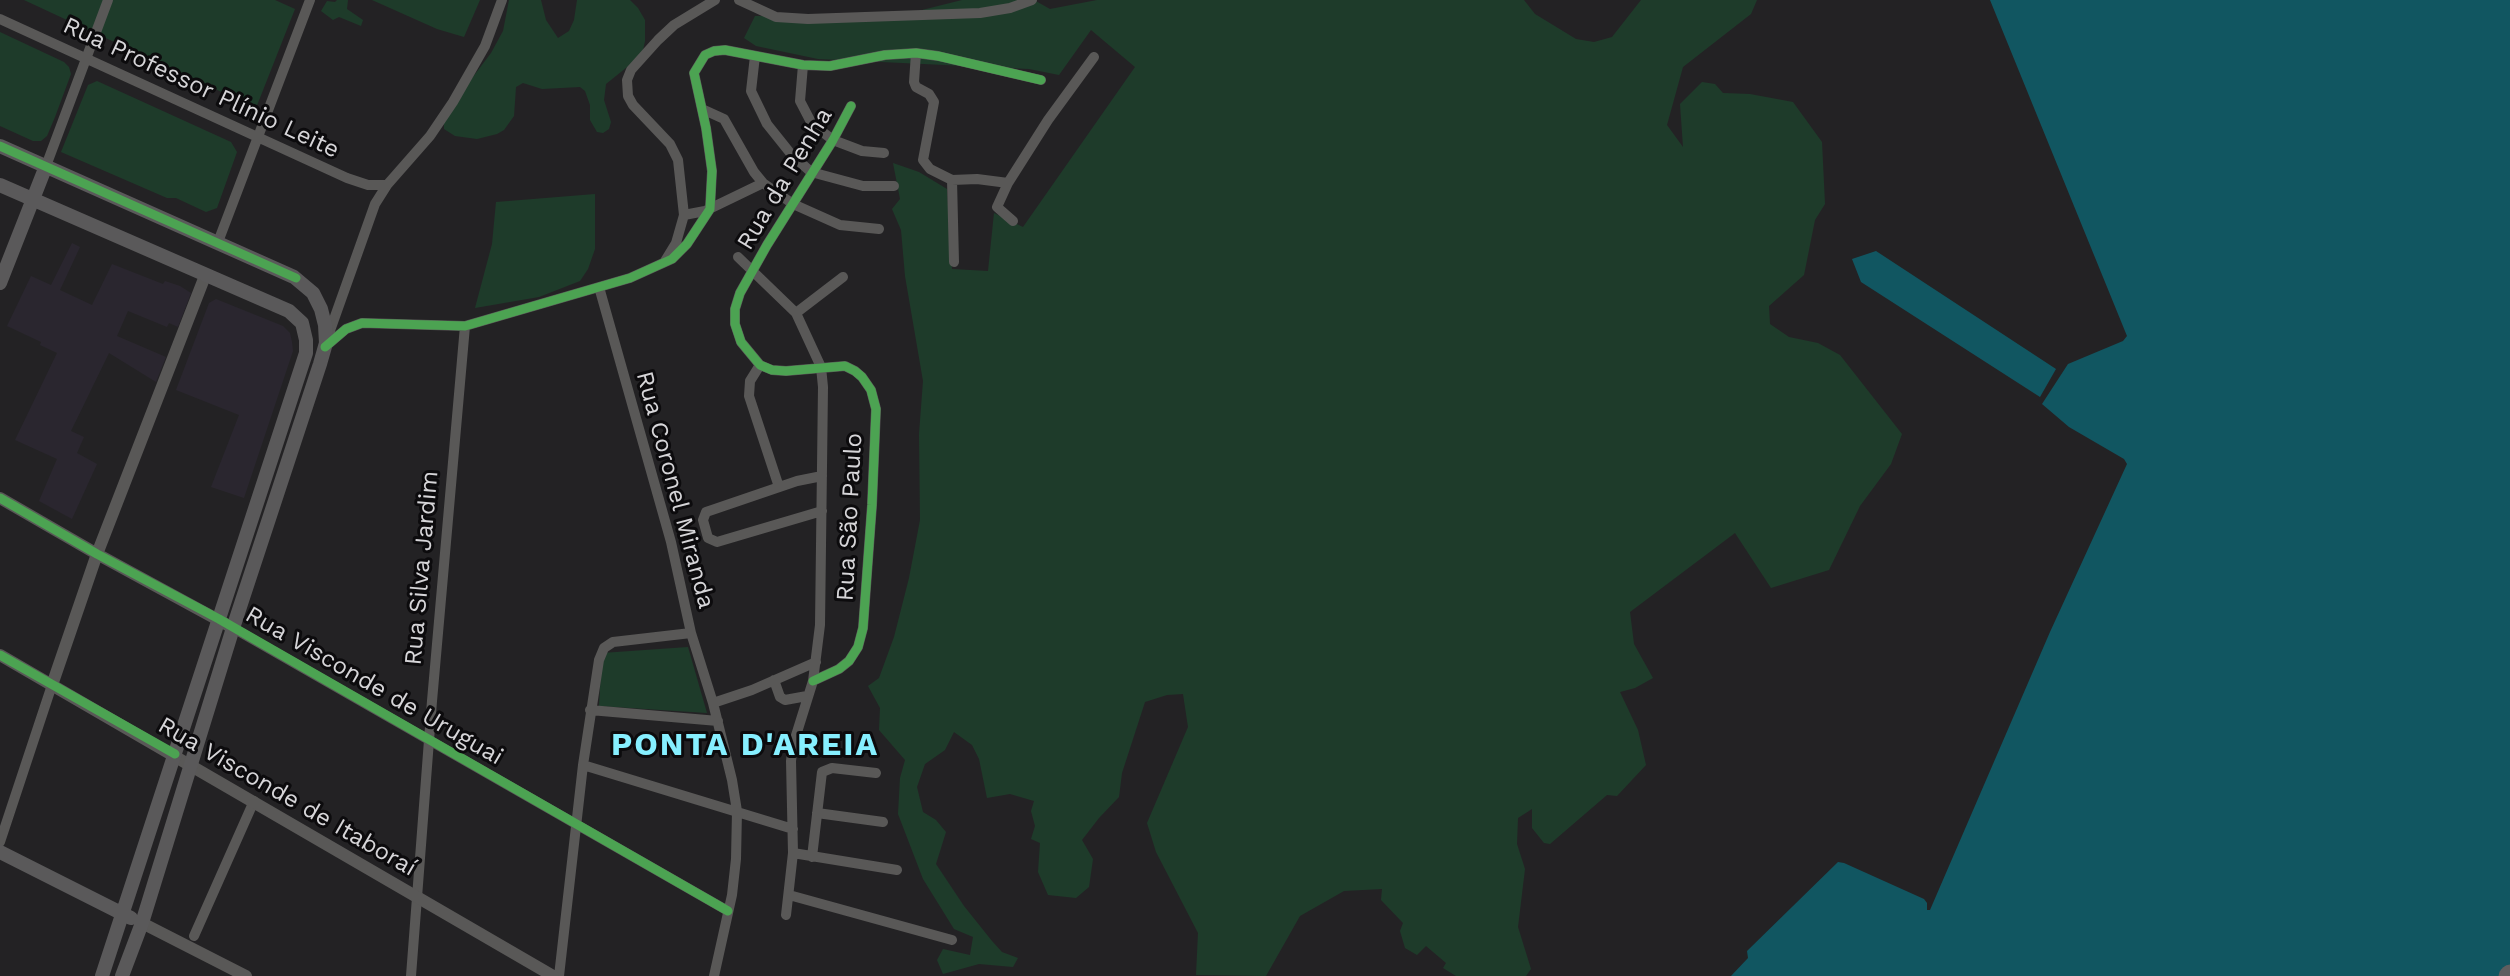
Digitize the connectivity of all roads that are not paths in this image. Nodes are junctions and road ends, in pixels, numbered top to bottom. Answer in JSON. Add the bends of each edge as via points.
{"nodes":[{"id":1,"x":108,"y":0,"type":"edge"},
{"id":2,"x":310,"y":0,"type":"edge"},
{"id":3,"x":502,"y":0,"type":"edge"},
{"id":4,"x":715,"y":0,"type":"edge"},
{"id":5,"x":739,"y":0,"type":"edge"},
{"id":6,"x":1032,"y":0,"type":"edge"},
{"id":7,"x":0,"y":19,"type":"edge"},
{"id":8,"x":916,"y":53,"type":"junction"},
{"id":9,"x":754,"y":56,"type":"junction"},
{"id":10,"x":1094,"y":57,"type":"dead end"},
{"id":11,"x":85,"y":59,"type":"junction"},
{"id":12,"x":803,"y":65,"type":"junction"},
{"id":13,"x":1041,"y":80,"type":"dead end"},
{"id":14,"x":851,"y":106,"type":"dead end"},
{"id":15,"x":702,"y":109,"type":"junction"},
{"id":16,"x":258,"y":137,"type":"junction"},
{"id":17,"x":833,"y":140,"type":"junction"},
{"id":18,"x":0,"y":146,"type":"edge"},
{"id":19,"x":884,"y":153,"type":"dead end"},
{"id":20,"x":46,"y":166,"type":"junction"},
{"id":21,"x":811,"y":172,"type":"junction"},
{"id":22,"x":952,"y":180,"type":"junction"},
{"id":23,"x":763,"y":183,"type":"junction"},
{"id":24,"x":1007,"y":183,"type":"junction"},
{"id":25,"x":0,"y":185,"type":"edge"},
{"id":26,"x":387,"y":185,"type":"junction"},
{"id":27,"x":894,"y":187,"type":"dead end"},
{"id":28,"x":32,"y":199,"type":"junction"},
{"id":29,"x":793,"y":204,"type":"junction"},
{"id":30,"x":710,"y":209,"type":"junction"},
{"id":31,"x":684,"y":215,"type":"junction"},
{"id":32,"x":1013,"y":221,"type":"dead end"},
{"id":33,"x":879,"y":229,"type":"dead end"},
{"id":34,"x":218,"y":242,"type":"junction"},
{"id":35,"x":738,"y":257,"type":"dead end"},
{"id":36,"x":954,"y":262,"type":"dead end"},
{"id":37,"x":663,"y":263,"type":"junction"},
{"id":38,"x":752,"y":271,"type":"junction"},
{"id":39,"x":205,"y":276,"type":"junction"},
{"id":40,"x":843,"y":277,"type":"dead end"},
{"id":41,"x":0,"y":283,"type":"edge"},
{"id":42,"x":599,"y":287,"type":"junction"},
{"id":43,"x":796,"y":313,"type":"junction"},
{"id":44,"x":465,"y":326,"type":"junction"},
{"id":45,"x":325,"y":345,"type":"junction"},
{"id":46,"x":760,"y":365,"type":"junction"},
{"id":47,"x":821,"y":367,"type":"junction"},
{"id":48,"x":822,"y":477,"type":"junction"},
{"id":49,"x":779,"y":487,"type":"junction"},
{"id":50,"x":0,"y":498,"type":"edge"},
{"id":51,"x":822,"y":511,"type":"junction"},
{"id":52,"x":97,"y":554,"type":"junction"},
{"id":53,"x":219,"y":619,"type":"junction"},
{"id":54,"x":233,"y":628,"type":"junction"},
{"id":55,"x":691,"y":633,"type":"junction"},
{"id":56,"x":0,"y":655,"type":"edge"},
{"id":57,"x":816,"y":662,"type":"junction"},
{"id":58,"x":774,"y":680,"type":"junction"},
{"id":59,"x":813,"y":681,"type":"junction"},
{"id":60,"x":52,"y":685,"type":"junction"},
{"id":61,"x":807,"y":696,"type":"junction"},
{"id":62,"x":713,"y":703,"type":"junction"},
{"id":63,"x":590,"y":710,"type":"junction"},
{"id":64,"x":718,"y":721,"type":"junction"},
{"id":65,"x":430,"y":739,"type":"junction"},
{"id":66,"x":175,"y":754,"type":"junction"},
{"id":67,"x":190,"y":764,"type":"junction"},
{"id":68,"x":583,"y":765,"type":"junction"},
{"id":69,"x":876,"y":774,"type":"dead end"},
{"id":70,"x":254,"y":801,"type":"junction"},
{"id":71,"x":737,"y":811,"type":"junction"},
{"id":72,"x":817,"y":813,"type":"junction"},
{"id":73,"x":883,"y":822,"type":"dead end"},
{"id":74,"x":577,"y":826,"type":"junction"},
{"id":75,"x":793,"y":829,"type":"junction"},
{"id":76,"x":0,"y":842,"type":"edge"},
{"id":77,"x":0,"y":852,"type":"edge"},
{"id":78,"x":793,"y":853,"type":"junction"},
{"id":79,"x":812,"y":857,"type":"junction"},
{"id":80,"x":897,"y":870,"type":"dead end"},
{"id":81,"x":789,"y":895,"type":"junction"},
{"id":82,"x":418,"y":897,"type":"junction"},
{"id":83,"x":728,"y":911,"type":"junction"},
{"id":84,"x":124,"y":914,"type":"junction"},
{"id":85,"x":786,"y":915,"type":"dead end"},
{"id":86,"x":142,"y":923,"type":"junction"},
{"id":87,"x":194,"y":936,"type":"dead end"},
{"id":88,"x":952,"y":940,"type":"dead end"},
{"id":89,"x":102,"y":976,"type":"edge"},
{"id":90,"x":122,"y":976,"type":"edge"},
{"id":91,"x":246,"y":976,"type":"edge"},
{"id":92,"x":411,"y":976,"type":"edge"},
{"id":93,"x":553,"y":976,"type":"edge"},
{"id":94,"x":559,"y":976,"type":"edge"},
{"id":95,"x":714,"y":976,"type":"edge"}],
"edges":[{"from":1,"to":11,"type":"street"},
{"from":2,"to":16,"type":"street"},
{"from":3,"to":26,"type":"street","via":[[489,37],[453,102]]},
{"from":4,"to":31,"type":"street","via":[[658,40],[627,80],[633,105],[670,144],[678,160]]},
{"from":5,"to":6,"type":"street","via":[[776,17],[808,19],[980,13]]},
{"from":7,"to":11,"type":"street","name":"Rua Professor Plínio Leite"},
{"from":8,"to":12,"type":"street","via":[[830,66]]},
{"from":8,"to":13,"type":"street"},
{"from":8,"to":22,"type":"street","via":[[914,82],[934,102],[923,160]]},
{"from":9,"to":12,"type":"street"},
{"from":9,"to":15,"type":"street","via":[[725,50],[705,55],[694,73]]},
{"from":9,"to":21,"type":"street","via":[[751,91],[767,124]]},
{"from":10,"to":24,"type":"street"},
{"from":11,"to":16,"type":"street","name":"Rua Professor Plínio Leite"},
{"from":11,"to":20,"type":"street"},
{"from":12,"to":17,"type":"street","via":[[800,101],[812,124]]},
{"from":14,"to":17,"type":"street","name":"Rua da Penha"},
{"from":15,"to":23,"type":"street","via":[[724,119]]},
{"from":15,"to":30,"type":"street","via":[[712,171]]},
{"from":16,"to":26,"type":"street","name":"Rua Professor Plínio Leite","via":[[368,186]]},
{"from":16,"to":34,"type":"street"},
{"from":17,"to":19,"type":"street"},
{"from":17,"to":21,"type":"street","name":"Rua da Penha"},
{"from":18,"to":20,"type":"main road"},
{"from":20,"to":28,"type":"main road"},
{"from":20,"to":34,"type":"main road"},
{"from":21,"to":27,"type":"street","via":[[863,186]]},
{"from":21,"to":29,"type":"street","name":"Rua da Penha"},
{"from":22,"to":24,"type":"street"},
{"from":22,"to":36,"type":"street"},
{"from":23,"to":29,"type":"street"},
{"from":23,"to":30,"type":"street"},
{"from":24,"to":32,"type":"street","via":[[997,207]]},
{"from":25,"to":28,"type":"main road"},
{"from":26,"to":45,"type":"street","via":[[369,217]]},
{"from":28,"to":39,"type":"main road"},
{"from":28,"to":41,"type":"main road"},
{"from":29,"to":33,"type":"street","via":[[840,225]]},
{"from":29,"to":38,"type":"street","name":"Rua da Penha"},
{"from":30,"to":31,"type":"street"},
{"from":30,"to":37,"type":"street","via":[[687,244]]},
{"from":31,"to":37,"type":"street","via":[[676,243]]},
{"from":34,"to":45,"type":"main road","via":[[281,269],[309,288],[323,316]]},
{"from":35,"to":38,"type":"street"},
{"from":37,"to":42,"type":"street"},
{"from":38,"to":43,"type":"street"},
{"from":38,"to":46,"type":"street","name":"Rua da Penha","via":[[740,293],[735,324],[741,342]]},
{"from":39,"to":52,"type":"street"},
{"from":39,"to":53,"type":"main road","via":[[298,318],[304,328],[306,353]]},
{"from":40,"to":43,"type":"street"},
{"from":42,"to":44,"type":"street"},
{"from":42,"to":55,"type":"street","name":"Rua Coronel Miranda","via":[[671,542]]},
{"from":43,"to":47,"type":"street"},
{"from":44,"to":45,"type":"street","via":[[362,323]]},
{"from":44,"to":65,"type":"street","name":"Rua Silva Jardim"},
{"from":45,"to":54,"type":"main road"},
{"from":46,"to":47,"type":"street","name":"Rua São Paulo","via":[[786,371]]},
{"from":46,"to":49,"type":"street","via":[[750,381],[749,396]]},
{"from":47,"to":48,"type":"street"},
{"from":47,"to":59,"type":"street","name":"Rua São Paulo","via":[[845,366],[856,371],[872,390],[876,409],[863,628],[849,661]]},
{"from":48,"to":49,"type":"street"},
{"from":48,"to":51,"type":"street"},
{"from":49,"to":51,"type":"street","via":[[706,512],[703,520],[708,538],[718,542]]},
{"from":50,"to":52,"type":"street","name":"Rua Visconde de Uruguai"},
{"from":51,"to":57,"type":"street"},
{"from":52,"to":53,"type":"street","name":"Rua Visconde de Uruguai"},
{"from":52,"to":60,"type":"street"},
{"from":53,"to":54,"type":"street","name":"Rua Visconde de Uruguai"},
{"from":53,"to":66,"type":"main road"},
{"from":54,"to":65,"type":"street","name":"Rua Visconde de Uruguai"},
{"from":54,"to":67,"type":"main road"},
{"from":55,"to":62,"type":"street","name":"Rua Coronel Miranda"},
{"from":55,"to":63,"type":"street","via":[[613,642],[604,648]]},
{"from":56,"to":60,"type":"street","name":"Rua Visconde de Itaboraí"},
{"from":57,"to":58,"type":"street"},
{"from":57,"to":59,"type":"street"},
{"from":58,"to":61,"type":"street","via":[[785,700]]},
{"from":58,"to":62,"type":"street"},
{"from":59,"to":61,"type":"street"},
{"from":60,"to":66,"type":"street","name":"Rua Visconde de Itaboraí"},
{"from":60,"to":76,"type":"street"},
{"from":61,"to":75,"type":"street","via":[[791,761]]},
{"from":62,"to":64,"type":"street","name":"Rua Coronel Miranda"},
{"from":63,"to":64,"type":"street"},
{"from":63,"to":68,"type":"street"},
{"from":64,"to":71,"type":"street","name":"Rua Coronel Miranda"},
{"from":65,"to":74,"type":"street","name":"Rua Visconde de Uruguai"},
{"from":65,"to":82,"type":"street","name":"Rua Silva Jardim"},
{"from":66,"to":67,"type":"street","name":"Rua Visconde de Itaboraí"},
{"from":66,"to":84,"type":"main road"},
{"from":67,"to":70,"type":"street","name":"Rua Visconde de Itaboraí"},
{"from":67,"to":86,"type":"main road"},
{"from":68,"to":71,"type":"street"},
{"from":68,"to":74,"type":"street"},
{"from":69,"to":72,"type":"street","via":[[825,769],[820,776]]},
{"from":70,"to":82,"type":"street","name":"Rua Visconde de Itaboraí"},
{"from":70,"to":87,"type":"street"},
{"from":71,"to":75,"type":"street"},
{"from":71,"to":83,"type":"street","name":"Rua Coronel Miranda"},
{"from":72,"to":73,"type":"street"},
{"from":72,"to":79,"type":"street"},
{"from":74,"to":83,"type":"street","name":"Rua Visconde de Uruguai"},
{"from":74,"to":94,"type":"street"},
{"from":75,"to":78,"type":"street"},
{"from":77,"to":84,"type":"main road"},
{"from":78,"to":79,"type":"street"},
{"from":78,"to":81,"type":"street"},
{"from":79,"to":80,"type":"street"},
{"from":81,"to":85,"type":"street"},
{"from":81,"to":88,"type":"street"},
{"from":82,"to":92,"type":"street","name":"Rua Silva Jardim"},
{"from":82,"to":93,"type":"street","name":"Rua Visconde de Itaboraí"},
{"from":83,"to":95,"type":"street","name":"Rua Coronel Miranda"},
{"from":84,"to":86,"type":"main road"},
{"from":84,"to":89,"type":"main road"},
{"from":86,"to":90,"type":"main road"},
{"from":86,"to":91,"type":"street"}]}
